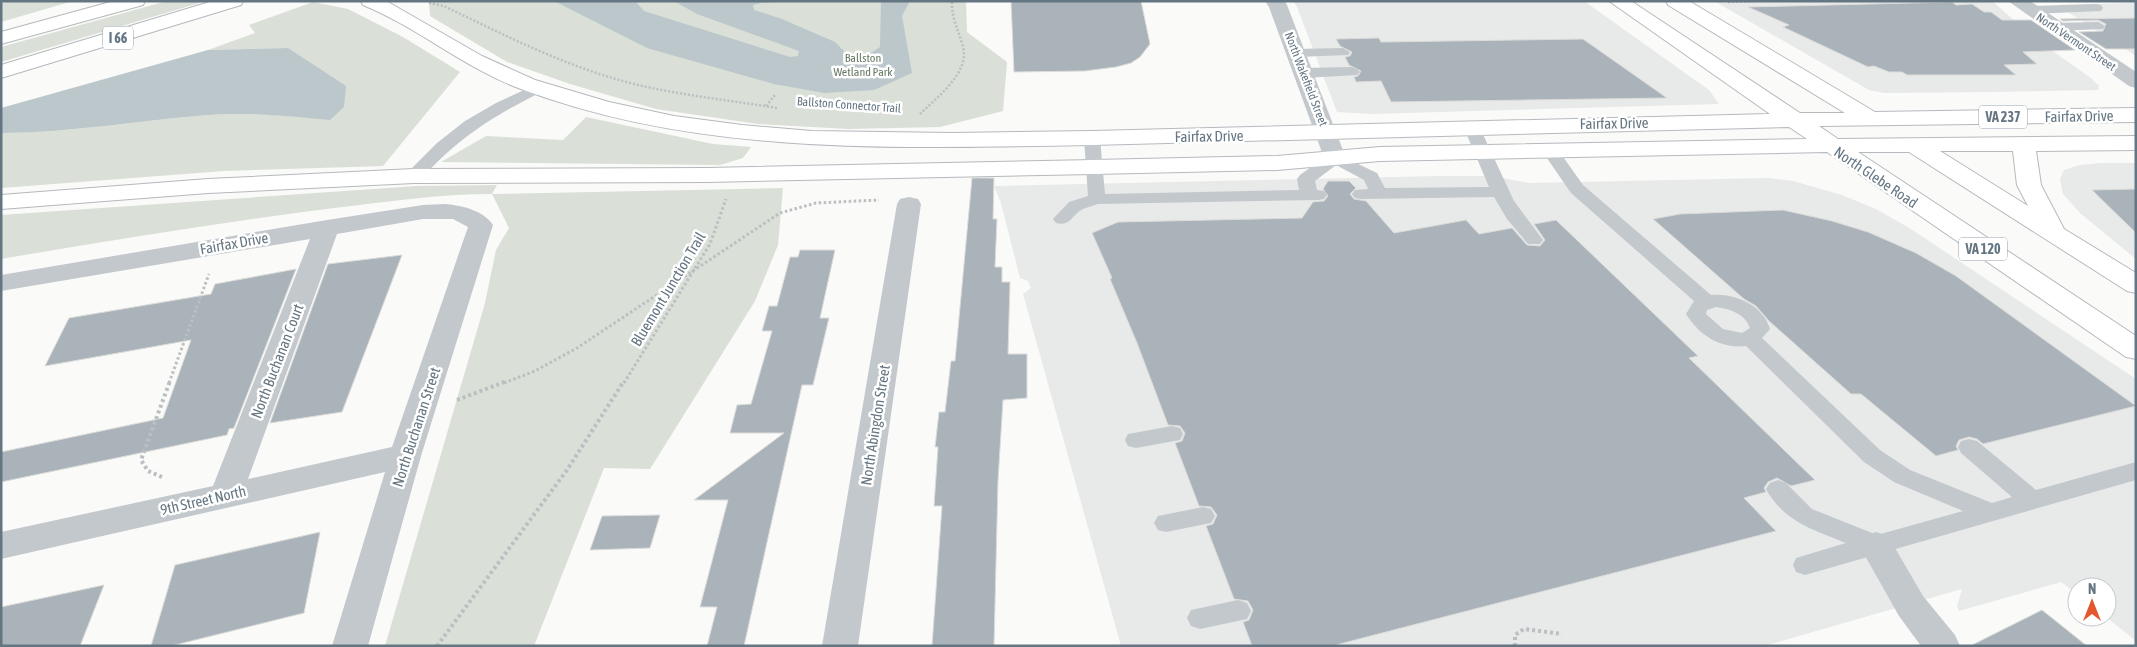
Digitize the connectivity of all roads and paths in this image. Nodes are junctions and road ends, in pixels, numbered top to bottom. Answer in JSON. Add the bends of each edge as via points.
{"nodes":[{"id":1,"x":136,"y":1,"type":"edge"},
{"id":2,"x":234,"y":1,"type":"edge"},
{"id":3,"x":370,"y":1,"type":"edge"},
{"id":4,"x":421,"y":1,"type":"edge"},
{"id":5,"x":952,"y":1,"type":"edge"},
{"id":6,"x":1274,"y":1,"type":"edge"},
{"id":7,"x":1618,"y":1,"type":"edge"},
{"id":8,"x":1675,"y":1,"type":"edge"},
{"id":9,"x":1755,"y":1,"type":"edge"},
{"id":10,"x":1727,"y":2,"type":"dead end"},
{"id":11,"x":2023,"y":6,"type":"edge"},
{"id":12,"x":2096,"y":8,"type":"dead end"},
{"id":13,"x":2098,"y":26,"type":"dead end"},
{"id":14,"x":2054,"y":27,"type":"junction"},
{"id":15,"x":1,"y":38,"type":"edge"},
{"id":16,"x":1300,"y":64,"type":"junction"},
{"id":17,"x":1,"y":72,"type":"edge"},
{"id":18,"x":2136,"y":82,"type":"edge"},
{"id":19,"x":539,"y":88,"type":"junction"},
{"id":20,"x":775,"y":95,"type":"dead end"},
{"id":21,"x":766,"y":106,"type":"junction"},
{"id":22,"x":778,"y":108,"type":"dead end"},
{"id":23,"x":2136,"y":115,"type":"edge"},
{"id":24,"x":924,"y":119,"type":"dead end"},
{"id":25,"x":1871,"y":119,"type":"junction"},
{"id":26,"x":1794,"y":120,"type":"junction"},
{"id":27,"x":1472,"y":128,"type":"junction"},
{"id":28,"x":1326,"y":133,"type":"junction"},
{"id":29,"x":1092,"y":138,"type":"junction"},
{"id":30,"x":2136,"y":143,"type":"edge"},
{"id":31,"x":2024,"y":145,"type":"junction"},
{"id":32,"x":1832,"y":146,"type":"junction"},
{"id":33,"x":1915,"y":146,"type":"junction"},
{"id":34,"x":1550,"y":151,"type":"junction"},
{"id":35,"x":1482,"y":152,"type":"junction"},
{"id":36,"x":1335,"y":158,"type":"junction"},
{"id":37,"x":1094,"y":167,"type":"junction"},
{"id":38,"x":414,"y":176,"type":"junction"},
{"id":39,"x":728,"y":192,"type":"dead end"},
{"id":40,"x":1498,"y":192,"type":"junction"},
{"id":41,"x":1361,"y":194,"type":"dead end"},
{"id":42,"x":1379,"y":194,"type":"junction"},
{"id":43,"x":1097,"y":200,"type":"junction"},
{"id":44,"x":1,"y":202,"type":"edge"},
{"id":45,"x":909,"y":204,"type":"joint"},
{"id":46,"x":468,"y":215,"type":"joint"},
{"id":47,"x":1062,"y":219,"type":"dead end"},
{"id":48,"x":327,"y":227,"type":"junction"},
{"id":49,"x":2054,"y":232,"type":"junction"},
{"id":50,"x":1534,"y":240,"type":"dead end"},
{"id":51,"x":210,"y":270,"type":"dead end"},
{"id":52,"x":694,"y":271,"type":"junction"},
{"id":53,"x":1,"y":283,"type":"edge"},
{"id":54,"x":2136,"y":285,"type":"edge"},
{"id":55,"x":1706,"y":302,"type":"junction"},
{"id":56,"x":1750,"y":338,"type":"junction"},
{"id":57,"x":2136,"y":350,"type":"edge"},
{"id":58,"x":419,"y":415,"type":"junction"},
{"id":59,"x":1172,"y":434,"type":"dead end"},
{"id":60,"x":1136,"y":440,"type":"dead end"},
{"id":61,"x":1969,"y":448,"type":"dead end"},
{"id":62,"x":406,"y":456,"type":"junction"},
{"id":63,"x":2136,"y":471,"type":"edge"},
{"id":64,"x":168,"y":479,"type":"dead end"},
{"id":65,"x":1778,"y":489,"type":"dead end"},
{"id":66,"x":226,"y":495,"type":"junction"},
{"id":67,"x":2031,"y":500,"type":"junction"},
{"id":68,"x":1991,"y":512,"type":"junction"},
{"id":69,"x":1203,"y":516,"type":"dead end"},
{"id":70,"x":1166,"y":523,"type":"dead end"},
{"id":71,"x":1876,"y":545,"type":"junction"},
{"id":72,"x":1,"y":546,"type":"edge"},
{"id":73,"x":1805,"y":565,"type":"dead end"},
{"id":74,"x":1238,"y":611,"type":"dead end"},
{"id":75,"x":1200,"y":618,"type":"dead end"},
{"id":76,"x":1562,"y":634,"type":"dead end"},
{"id":77,"x":350,"y":646,"type":"edge"},
{"id":78,"x":437,"y":646,"type":"edge"},
{"id":79,"x":840,"y":646,"type":"edge"},
{"id":80,"x":1515,"y":646,"type":"edge"},
{"id":81,"x":1942,"y":646,"type":"edge"}],
"edges":[{"from":1,"to":15,"type":"main road","number":"I 66"},
{"from":2,"to":17,"type":"main road","number":"I 66"},
{"from":3,"to":19,"type":"main road","name":"Fairfax Drive","via":[[402,15],[477,61]]},
{"from":4,"to":21,"type":"path","name":"Ballston Connector Trail","via":[[444,6],[534,50],[605,75],[632,83]]},
{"from":5,"to":24,"type":"path","name":"Ballston Connector Trail","via":[[955,30],[964,48],[964,61],[957,74],[916,118]]},
{"from":6,"to":16,"type":"street","name":"North Wakefield Street"},
{"from":7,"to":26,"type":"main road","name":"North Glebe Road","number":"VA 120"},
{"from":8,"to":25,"type":"main road"},
{"from":9,"to":10,"type":"path"},
{"from":11,"to":12,"type":"lane"},
{"from":11,"to":14,"type":"street","name":"North Vermont Street"},
{"from":13,"to":14,"type":"lane"},
{"from":14,"to":18,"type":"street","name":"North Vermont Street"},
{"from":16,"to":16,"type":"lane","via":[[1347,62]]},
{"from":16,"to":28,"type":"street","name":"North Wakefield Street"},
{"from":19,"to":29,"type":"main road","name":"Fairfax Drive","via":[[599,106],[665,120],[780,136],[896,141]]},
{"from":19,"to":38,"type":"lane","via":[[482,115],[462,129],[438,148]]},
{"from":20,"to":21,"type":"path"},
{"from":21,"to":22,"type":"path","name":"Ballston Connector Trail"},
{"from":23,"to":25,"type":"main road","name":"Fairfax Drive","number":"VA 237"},
{"from":25,"to":26,"type":"main road","name":"Fairfax Drive"},
{"from":25,"to":33,"type":"main road"},
{"from":26,"to":27,"type":"main road","name":"Fairfax Drive"},
{"from":26,"to":32,"type":"main road","name":"North Glebe Road","number":"VA 120"},
{"from":27,"to":28,"type":"main road","name":"Fairfax Drive"},
{"from":27,"to":35,"type":"lane"},
{"from":28,"to":29,"type":"main road","name":"Fairfax Drive"},
{"from":28,"to":36,"type":"street","name":"North Wakefield Street"},
{"from":29,"to":37,"type":"lane"},
{"from":30,"to":31,"type":"main road","name":"Fairfax Drive","number":"VA 237"},
{"from":31,"to":33,"type":"main road","name":"Fairfax Drive","number":"VA 237"},
{"from":31,"to":49,"type":"main road","via":[[2029,185]]},
{"from":32,"to":33,"type":"main road","name":"Fairfax Drive","number":"VA 237"},
{"from":32,"to":34,"type":"main road","name":"Fairfax Drive"},
{"from":32,"to":57,"type":"main road","name":"North Glebe Road","number":"VA 120"},
{"from":33,"to":49,"type":"main road"},
{"from":34,"to":35,"type":"main road","name":"Fairfax Drive"},
{"from":34,"to":55,"type":"lane","via":[[1577,189]]},
{"from":35,"to":36,"type":"main road","name":"Fairfax Drive"},
{"from":35,"to":40,"type":"lane"},
{"from":36,"to":37,"type":"main road","name":"Fairfax Drive","via":[[1277,163]]},
{"from":36,"to":42,"type":"lane","via":[[1371,177]]},
{"from":36,"to":43,"type":"lane","via":[[1306,179],[1314,195]]},
{"from":37,"to":38,"type":"main road","name":"Fairfax Drive","via":[[707,175]]},
{"from":37,"to":43,"type":"lane"},
{"from":38,"to":44,"type":"main road","name":"Fairfax Drive","via":[[208,186]]},
{"from":39,"to":52,"type":"path","name":"Bluemont Junction Trail","via":[[710,244]]},
{"from":40,"to":42,"type":"lane"},
{"from":40,"to":50,"type":"lane"},
{"from":41,"to":42,"type":"lane"},
{"from":43,"to":47,"type":"lane","via":[[1075,206]]},
{"from":45,"to":52,"type":"path","via":[[881,200],[799,204],[773,217]]},
{"from":45,"to":79,"type":"street","name":"North Abingdon Street"},
{"from":46,"to":48,"type":"street","name":"Fairfax Drive","via":[[450,211],[423,212]]},
{"from":46,"to":58,"type":"street","name":"North Buchanan Street","via":[[481,225]]},
{"from":48,"to":53,"type":"street","name":"Fairfax Drive"},
{"from":48,"to":66,"type":"street","name":"North Buchanan Court"},
{"from":49,"to":54,"type":"main road"},
{"from":51,"to":64,"type":"path","via":[[141,460],[148,471]]},
{"from":52,"to":58,"type":"path","via":[[578,348],[535,371]]},
{"from":52,"to":78,"type":"path","name":"Bluemont Junction Trail","via":[[567,470]]},
{"from":55,"to":56,"type":"lane","via":[[1726,302],[1747,310],[1760,329]]},
{"from":55,"to":56,"type":"lane","via":[[1700,305],[1696,314],[1704,326],[1727,337]]},
{"from":56,"to":68,"type":"lane","via":[[1872,456],[1902,476]]},
{"from":58,"to":62,"type":"street","name":"North Buchanan Street"},
{"from":59,"to":60,"type":"lane"},
{"from":61,"to":67,"type":"lane"},
{"from":62,"to":66,"type":"street","name":"9th Street North"},
{"from":62,"to":77,"type":"street","name":"North Buchanan Street"},
{"from":63,"to":67,"type":"lane"},
{"from":65,"to":71,"type":"lane","via":[[1804,516]]},
{"from":66,"to":72,"type":"street","name":"9th Street North"},
{"from":67,"to":68,"type":"lane"},
{"from":68,"to":71,"type":"lane"},
{"from":69,"to":70,"type":"lane"},
{"from":71,"to":73,"type":"lane"},
{"from":71,"to":81,"type":"street","via":[[1911,606]]},
{"from":74,"to":75,"type":"lane"},
{"from":76,"to":80,"type":"path","via":[[1524,629],[1515,636]]}]}
